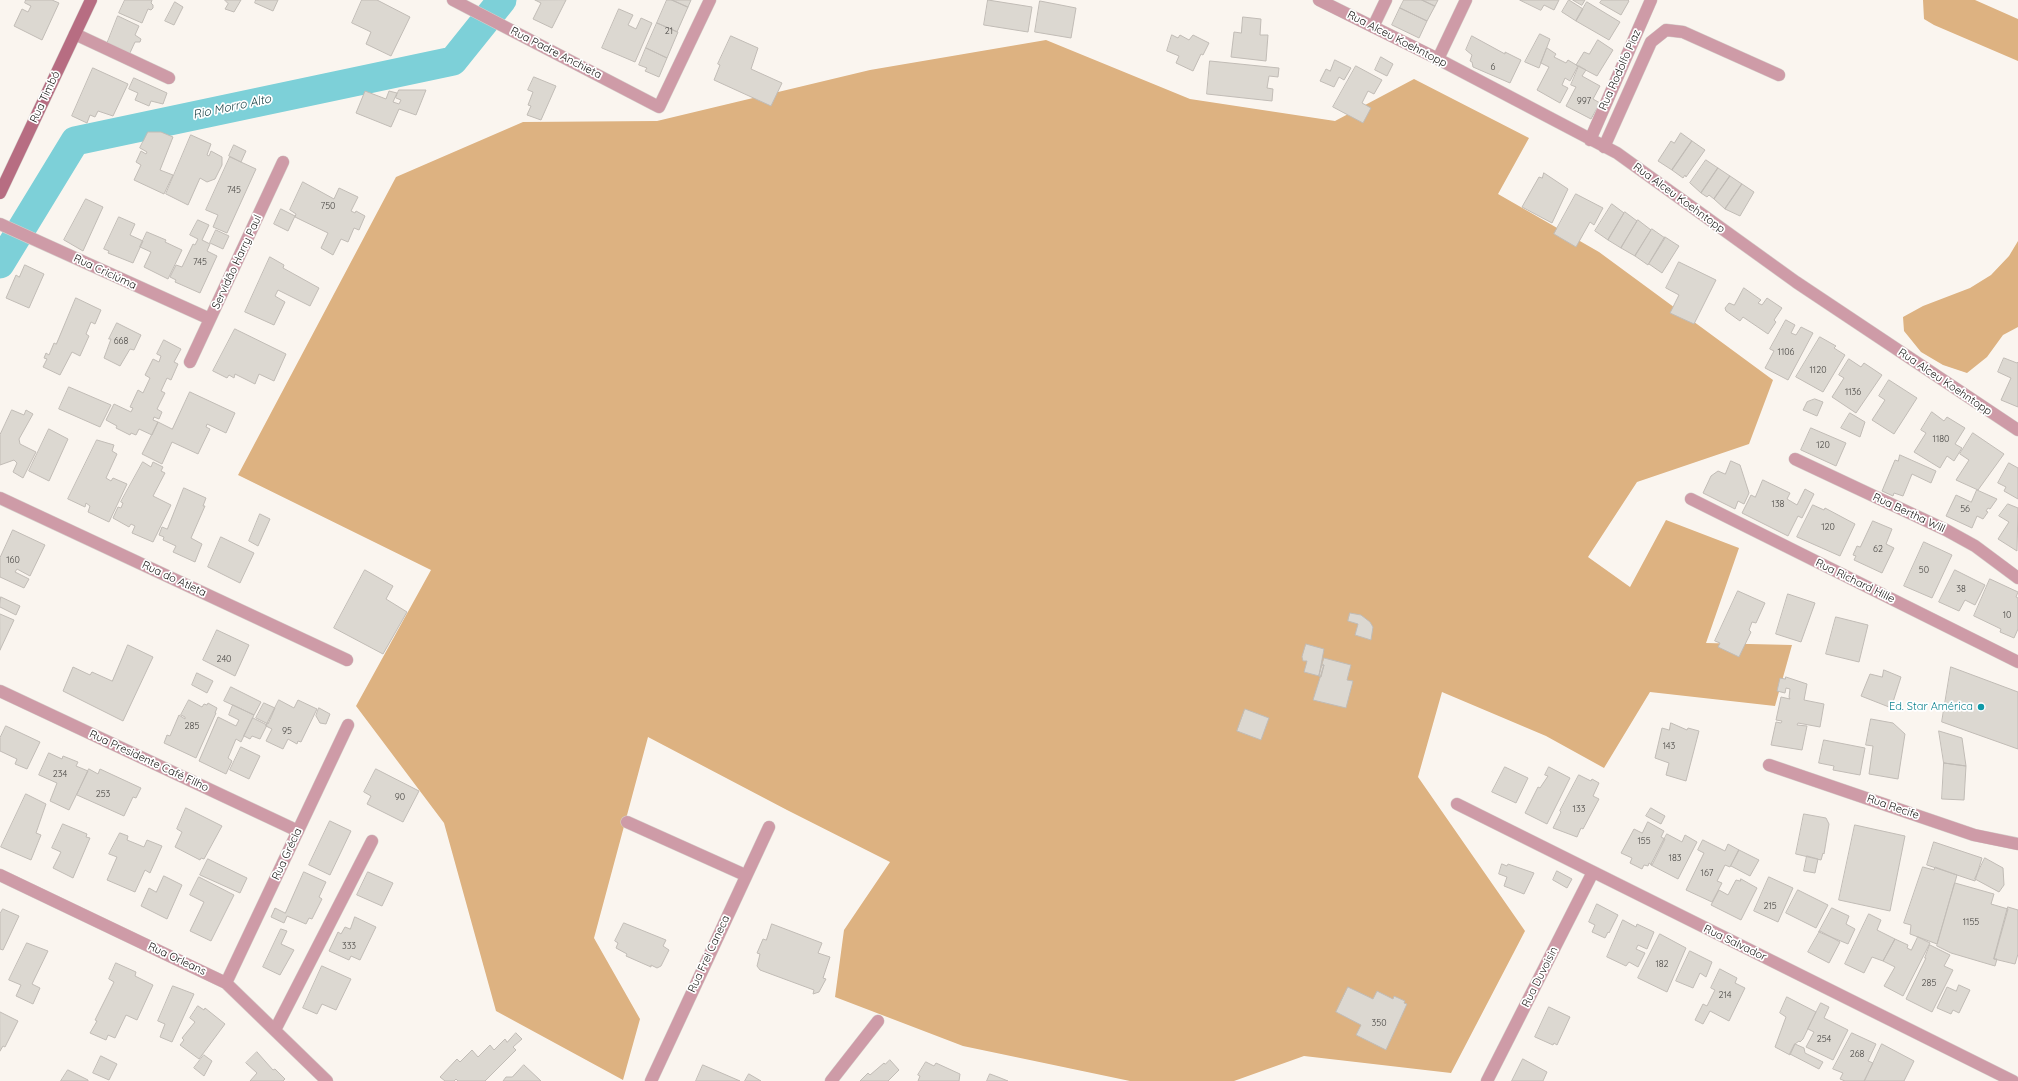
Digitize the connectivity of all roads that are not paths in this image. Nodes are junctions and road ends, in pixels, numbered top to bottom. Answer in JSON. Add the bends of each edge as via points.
{"nodes":[{"id":1,"x":91,"y":0,"type":"edge"},
{"id":2,"x":453,"y":0,"type":"edge"},
{"id":3,"x":710,"y":0,"type":"edge"},
{"id":4,"x":1319,"y":0,"type":"edge"},
{"id":5,"x":1386,"y":0,"type":"edge"},
{"id":6,"x":1466,"y":0,"type":"edge"},
{"id":7,"x":1651,"y":0,"type":"edge"},
{"id":8,"x":1373,"y":27,"type":"junction"},
{"id":9,"x":75,"y":34,"type":"junction"},
{"id":10,"x":1438,"y":59,"type":"junction"},
{"id":11,"x":1779,"y":75,"type":"dead end"},
{"id":12,"x":169,"y":78,"type":"dead end"},
{"id":13,"x":1590,"y":140,"type":"junction"},
{"id":14,"x":1604,"y":147,"type":"junction"},
{"id":15,"x":283,"y":162,"type":"dead end"},
{"id":16,"x":0,"y":194,"type":"edge"},
{"id":17,"x":2,"y":225,"type":"edge"},
{"id":18,"x":210,"y":319,"type":"junction"},
{"id":19,"x":190,"y":362,"type":"dead end"},
{"id":20,"x":2018,"y":430,"type":"edge"},
{"id":21,"x":1795,"y":459,"type":"dead end"},
{"id":22,"x":0,"y":498,"type":"edge"},
{"id":23,"x":1691,"y":500,"type":"dead end"},
{"id":24,"x":2018,"y":578,"type":"edge"},
{"id":25,"x":347,"y":660,"type":"dead end"},
{"id":26,"x":2018,"y":662,"type":"edge"},
{"id":27,"x":0,"y":691,"type":"edge"},
{"id":28,"x":348,"y":725,"type":"dead end"},
{"id":29,"x":1769,"y":765,"type":"dead end"},
{"id":30,"x":1457,"y":804,"type":"dead end"},
{"id":31,"x":627,"y":822,"type":"dead end"},
{"id":32,"x":769,"y":827,"type":"dead end"},
{"id":33,"x":298,"y":831,"type":"junction"},
{"id":34,"x":372,"y":841,"type":"dead end"},
{"id":35,"x":2018,"y":844,"type":"edge"},
{"id":36,"x":1593,"y":872,"type":"junction"},
{"id":37,"x":0,"y":875,"type":"edge"},
{"id":38,"x":745,"y":875,"type":"junction"},
{"id":39,"x":226,"y":982,"type":"junction"},
{"id":40,"x":878,"y":1021,"type":"dead end"},
{"id":41,"x":275,"y":1030,"type":"junction"},
{"id":42,"x":327,"y":1081,"type":"edge"},
{"id":43,"x":651,"y":1081,"type":"edge"},
{"id":44,"x":831,"y":1081,"type":"edge"},
{"id":45,"x":1487,"y":1081,"type":"edge"},
{"id":46,"x":2013,"y":1081,"type":"edge"}],
"edges":[{"from":1,"to":9,"type":"main road","name":"Rua Timbó"},
{"from":2,"to":3,"type":"street","name":"Rua Padre Anchieta","via":[[659,107]]},
{"from":4,"to":8,"type":"street","name":"Rua Alceu Koehntopp"},
{"from":5,"to":8,"type":"street"},
{"from":6,"to":10,"type":"street"},
{"from":7,"to":13,"type":"street","name":"Rua Rodolfo Piaz"},
{"from":8,"to":10,"type":"street","name":"Rua Alceu Koehntopp"},
{"from":9,"to":12,"type":"street"},
{"from":9,"to":16,"type":"main road","name":"Rua Timbó"},
{"from":10,"to":13,"type":"street","name":"Rua Alceu Koehntopp"},
{"from":11,"to":14,"type":"street","via":[[1683,32],[1666,30],[1651,42]]},
{"from":13,"to":14,"type":"street","name":"Rua Alceu Koehntopp"},
{"from":14,"to":20,"type":"street","name":"Rua Alceu Koehntopp","via":[[1617,153],[1796,282]]},
{"from":15,"to":18,"type":"street","name":"Servidão Harry Paul"},
{"from":17,"to":18,"type":"street","name":"Rua Criciúma"},
{"from":18,"to":19,"type":"street","name":"Servidão Harry Paul"},
{"from":21,"to":24,"type":"street","name":"Rua Bertha Will","via":[[1946,530],[1975,546]]},
{"from":22,"to":25,"type":"street","name":"Rua do Atleta"},
{"from":23,"to":26,"type":"street","name":"Rua Richard Hille"},
{"from":27,"to":33,"type":"street","name":"Rua Presidente Café Filho"},
{"from":28,"to":33,"type":"street","name":"Rua Grécia"},
{"from":29,"to":35,"type":"street","name":"Rua Recife","via":[[1974,835]]},
{"from":30,"to":36,"type":"street","name":"Rua Salvador"},
{"from":31,"to":38,"type":"street"},
{"from":32,"to":38,"type":"street","name":"Rua Frei Caneca"},
{"from":33,"to":39,"type":"street","name":"Rua Grécia"},
{"from":34,"to":41,"type":"street"},
{"from":36,"to":45,"type":"street","name":"Rua Duvoisin"},
{"from":36,"to":46,"type":"street","name":"Rua Salvador"},
{"from":37,"to":39,"type":"street","name":"Rua Orleans"},
{"from":38,"to":43,"type":"street","name":"Rua Frei Caneca"},
{"from":39,"to":41,"type":"street","name":"Rua Orleans"},
{"from":40,"to":44,"type":"street"},
{"from":41,"to":42,"type":"street","name":"Rua Orleans"}]}
